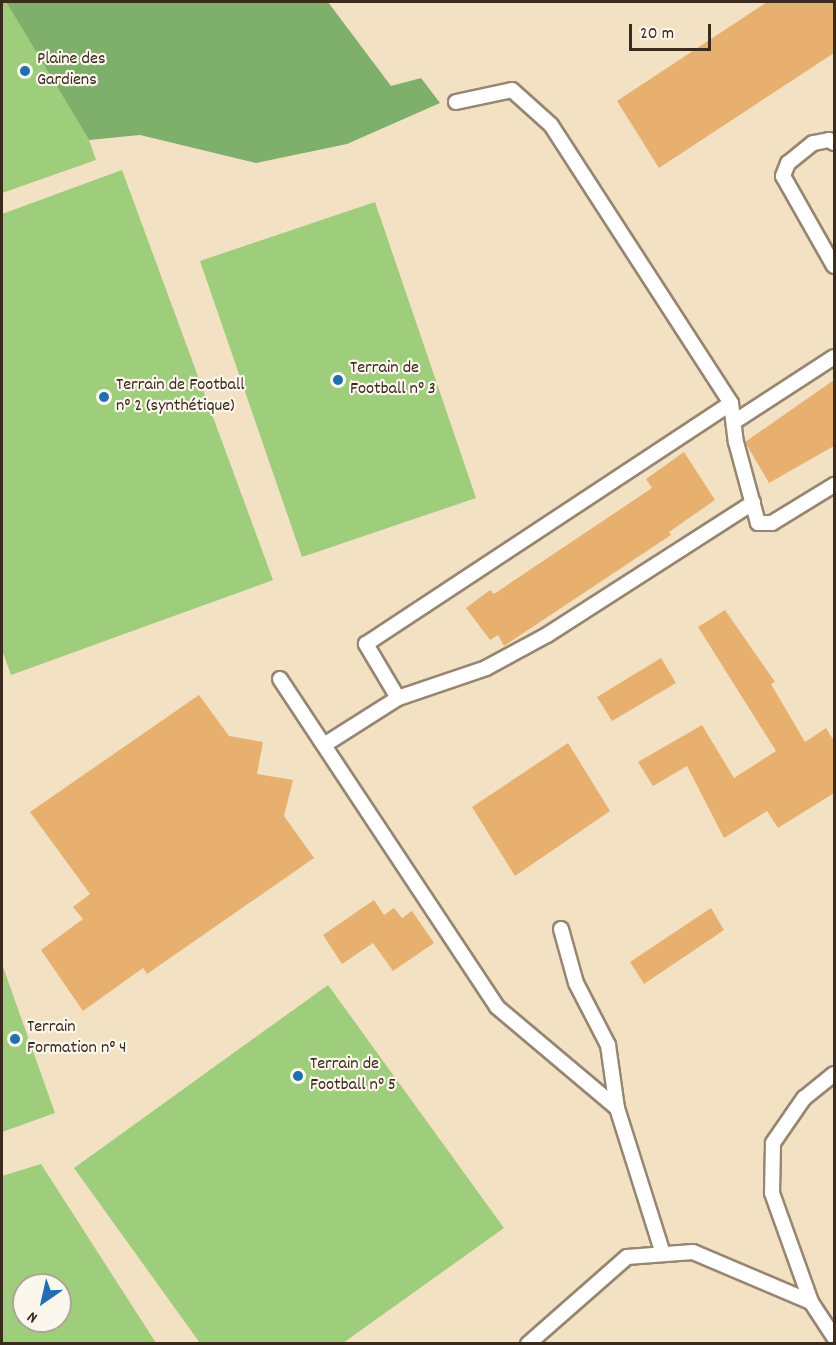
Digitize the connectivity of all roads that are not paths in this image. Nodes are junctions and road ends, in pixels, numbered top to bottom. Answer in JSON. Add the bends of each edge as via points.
{"nodes":[{"id":1,"x":456,"y":102,"type":"dead end"},
{"id":2,"x":834,"y":143,"type":"edge"},
{"id":3,"x":834,"y":266,"type":"edge"},
{"id":4,"x":834,"y":357,"type":"edge"},
{"id":5,"x":731,"y":403,"type":"junction"},
{"id":6,"x":734,"y":422,"type":"junction"},
{"id":7,"x":834,"y":484,"type":"edge"},
{"id":8,"x":753,"y":503,"type":"junction"},
{"id":9,"x":280,"y":679,"type":"dead end"},
{"id":10,"x":398,"y":698,"type":"junction"},
{"id":11,"x":324,"y":745,"type":"junction"},
{"id":12,"x":561,"y":929,"type":"dead end"},
{"id":13,"x":834,"y":1074,"type":"edge"},
{"id":14,"x":617,"y":1108,"type":"junction"},
{"id":15,"x":663,"y":1254,"type":"junction"},
{"id":16,"x":811,"y":1302,"type":"junction"},
{"id":17,"x":834,"y":1337,"type":"edge"},
{"id":18,"x":528,"y":1344,"type":"edge"}],
"edges":[{"from":1,"to":5,"type":"lane","via":[[512,90],[551,125]]},
{"from":2,"to":3,"type":"lane","via":[[813,142],[788,163],[783,176]]},
{"from":4,"to":6,"type":"lane"},
{"from":5,"to":6,"type":"lane"},
{"from":5,"to":10,"type":"lane","via":[[366,644]]},
{"from":6,"to":8,"type":"lane"},
{"from":7,"to":8,"type":"lane","via":[[772,523],[758,523]]},
{"from":8,"to":10,"type":"lane","via":[[537,640],[486,668]]},
{"from":9,"to":11,"type":"lane"},
{"from":10,"to":11,"type":"lane"},
{"from":11,"to":14,"type":"lane","via":[[496,1007]]},
{"from":12,"to":14,"type":"lane","via":[[576,983],[608,1045]]},
{"from":13,"to":16,"type":"lane","via":[[804,1098],[773,1143],[772,1193]]},
{"from":14,"to":15,"type":"lane"},
{"from":15,"to":16,"type":"lane","via":[[693,1252]]},
{"from":15,"to":18,"type":"lane","via":[[627,1257]]},
{"from":16,"to":17,"type":"lane"}]}
